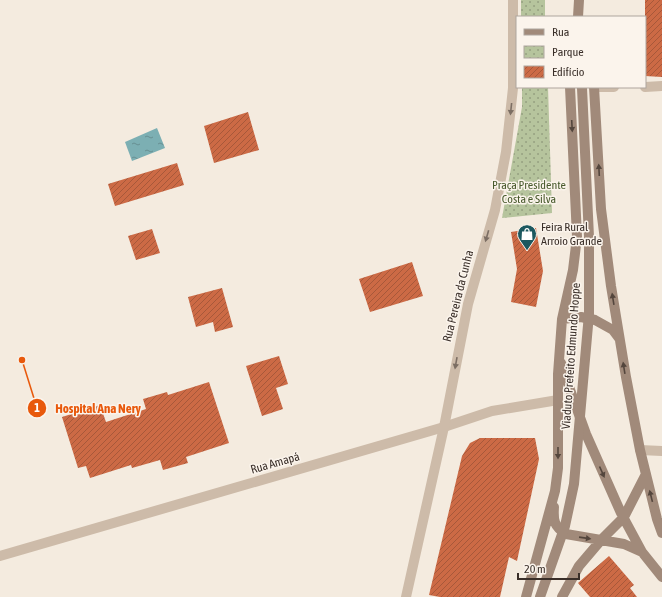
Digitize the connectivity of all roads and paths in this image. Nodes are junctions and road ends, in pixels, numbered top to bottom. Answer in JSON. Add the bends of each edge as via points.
{"nodes":[{"id":1,"x":513,"y":0,"type":"edge"},
{"id":2,"x":579,"y":0,"type":"edge"},
{"id":3,"x":578,"y":16,"type":"edge"},
{"id":4,"x":662,"y":86,"type":"edge"},
{"id":5,"x":646,"y":87,"type":"edge"},
{"id":6,"x":570,"y":88,"type":"edge"},
{"id":7,"x":582,"y":88,"type":"edge"},
{"id":8,"x":594,"y":88,"type":"edge"},
{"id":9,"x":562,"y":319,"type":"junction"},
{"id":10,"x":619,"y":338,"type":"junction"},
{"id":11,"x":559,"y":357,"type":"junction"},
{"id":12,"x":558,"y":400,"type":"junction"},
{"id":13,"x":444,"y":427,"type":"junction"},
{"id":14,"x":640,"y":450,"type":"junction"},
{"id":15,"x":662,"y":451,"type":"edge"},
{"id":16,"x":646,"y":474,"type":"junction"},
{"id":17,"x":555,"y":491,"type":"junction"},
{"id":18,"x":624,"y":517,"type":"junction"},
{"id":19,"x":662,"y":533,"type":"edge"},
{"id":20,"x":602,"y":539,"type":"junction"},
{"id":21,"x":642,"y":552,"type":"junction"},
{"id":22,"x":0,"y":556,"type":"edge"},
{"id":23,"x":662,"y":577,"type":"edge"},
{"id":24,"x":406,"y":597,"type":"edge"},
{"id":25,"x":526,"y":597,"type":"edge"},
{"id":26,"x":540,"y":597,"type":"edge"},
{"id":27,"x":562,"y":597,"type":"edge"}],
"edges":[{"from":1,"to":13,"type":"street","name":"Rua Pereira da Cunha","one_way":true,"via":[[513,88],[506,152],[495,210],[468,304]]},
{"from":2,"to":3,"type":"main road"},
{"from":4,"to":5,"type":"street"},
{"from":6,"to":9,"type":"main road","one_way":true,"via":[[577,237],[573,270]]},
{"from":7,"to":26,"type":"main road","name":"Viaduto Prefeito Edmundo Hoppe","bridge":true,"via":[[589,237],[589,314],[574,484],[565,526]]},
{"from":10,"to":8,"type":"main road","one_way":true,"via":[[601,209]]},
{"from":9,"to":10,"type":"main road","via":[[581,317],[595,320],[613,330]]},
{"from":9,"to":11,"type":"main road"},
{"from":14,"to":10,"type":"main road","one_way":true},
{"from":11,"to":12,"type":"main road"},
{"from":11,"to":18,"type":"main road","one_way":true,"via":[[586,434]]},
{"from":12,"to":13,"type":"street","name":"Rua Amapá","via":[[492,411]]},
{"from":12,"to":17,"type":"main road","one_way":true,"via":[[558,468]]},
{"from":13,"to":22,"type":"street","name":"Rua Amapá"},
{"from":13,"to":24,"type":"street","name":"Rua Pereira da Cunha"},
{"from":14,"to":15,"type":"street"},
{"from":14,"to":16,"type":"main road"},
{"from":16,"to":18,"type":"main road"},
{"from":19,"to":16,"type":"main road","one_way":true},
{"from":17,"to":20,"type":"main road","one_way":true,"via":[[554,514],[558,528],[566,534]]},
{"from":17,"to":25,"type":"main road"},
{"from":18,"to":20,"type":"main road"},
{"from":18,"to":21,"type":"main road"},
{"from":20,"to":21,"type":"main road","via":[[624,544]]},
{"from":20,"to":27,"type":"main road","via":[[579,566]]},
{"from":21,"to":23,"type":"main road"}]}
